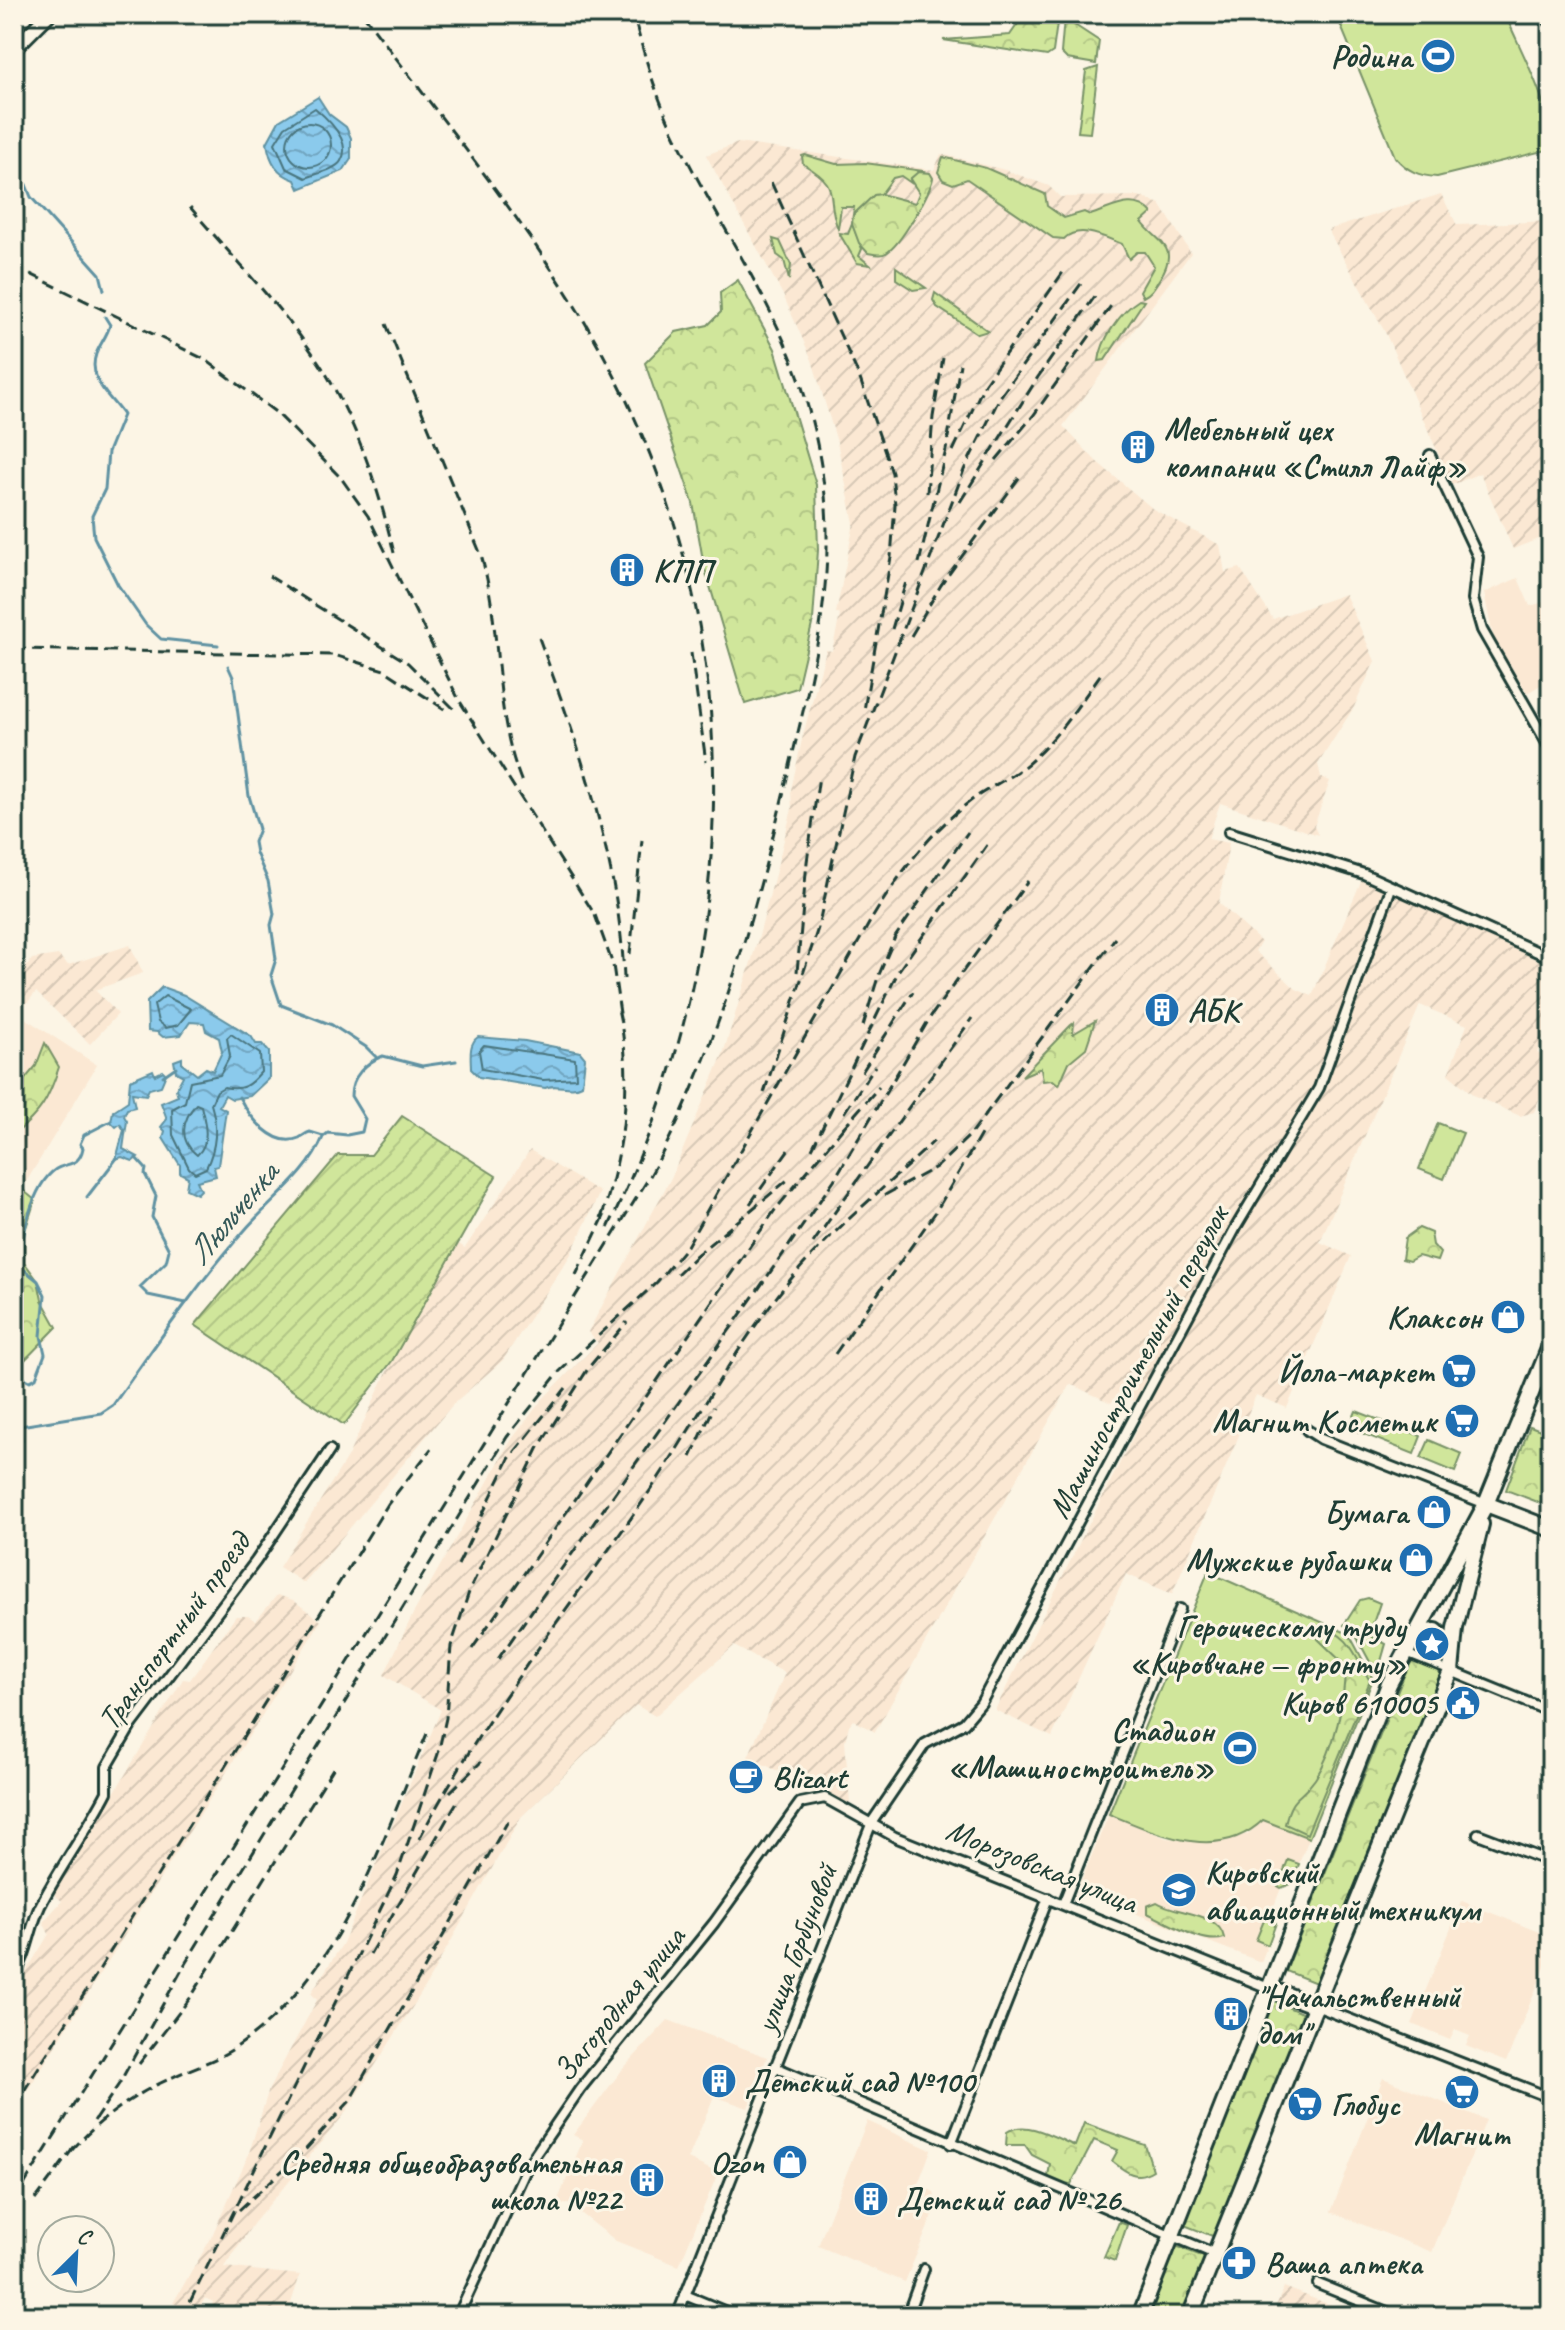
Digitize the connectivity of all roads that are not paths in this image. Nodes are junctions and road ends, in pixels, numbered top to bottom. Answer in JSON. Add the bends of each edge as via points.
{"nodes":[{"id":1,"x":49,"y":14,"type":"edge"},
{"id":2,"x":14,"y":49,"type":"edge"},
{"id":3,"x":1430,"y":455,"type":"dead end"},
{"id":4,"x":1551,"y":750,"type":"edge"},
{"id":5,"x":1229,"y":832,"type":"dead end"},
{"id":6,"x":1391,"y":888,"type":"junction"},
{"id":7,"x":1551,"y":958,"type":"edge"},
{"id":8,"x":1551,"y":1344,"type":"edge"},
{"id":9,"x":1307,"y":1430,"type":"dead end"},
{"id":10,"x":330,"y":1450,"type":"dead end"},
{"id":11,"x":1486,"y":1504,"type":"junction"},
{"id":12,"x":1551,"y":1529,"type":"edge"},
{"id":13,"x":1180,"y":1609,"type":"dead end"},
{"id":14,"x":1416,"y":1633,"type":"junction"},
{"id":15,"x":1453,"y":1647,"type":"junction"},
{"id":16,"x":1405,"y":1652,"type":"junction"},
{"id":17,"x":1451,"y":1671,"type":"junction"},
{"id":18,"x":1551,"y":1712,"type":"edge"},
{"id":19,"x":872,"y":1822,"type":"junction"},
{"id":20,"x":1478,"y":1834,"type":"dead end"},
{"id":21,"x":1551,"y":1862,"type":"edge"},
{"id":22,"x":1048,"y":1898,"type":"junction"},
{"id":23,"x":1063,"y":1904,"type":"junction"},
{"id":24,"x":14,"y":1976,"type":"edge"},
{"id":25,"x":1271,"y":1989,"type":"junction"},
{"id":26,"x":1316,"y":2006,"type":"junction"},
{"id":27,"x":775,"y":2067,"type":"junction"},
{"id":28,"x":1551,"y":2098,"type":"edge"},
{"id":29,"x":951,"y":2144,"type":"junction"},
{"id":30,"x":1172,"y":2236,"type":"junction"},
{"id":31,"x":1215,"y":2254,"type":"junction"},
{"id":32,"x":924,"y":2269,"type":"dead end"},
{"id":33,"x":1318,"y":2284,"type":"dead end"},
{"id":34,"x":685,"y":2295,"type":"junction"},
{"id":35,"x":458,"y":2316,"type":"edge"},
{"id":36,"x":677,"y":2316,"type":"edge"},
{"id":37,"x":736,"y":2316,"type":"edge"},
{"id":38,"x":907,"y":2316,"type":"edge"},
{"id":39,"x":1140,"y":2316,"type":"edge"},
{"id":40,"x":1190,"y":2316,"type":"edge"},
{"id":41,"x":1397,"y":2316,"type":"edge"}],
"edges":[{"from":1,"to":2,"type":"main road"},
{"from":3,"to":4,"type":"street","via":[[1478,557],[1473,599],[1482,630]]},
{"from":5,"to":6,"type":"street","via":[[1364,874]]},
{"from":6,"to":7,"type":"street"},
{"from":6,"to":19,"type":"street","name":"Машиностроительный переулок","via":[[1319,1088],[1236,1227],[981,1703],[964,1723],[925,1744]]},
{"from":8,"to":11,"type":"main road"},
{"from":9,"to":11,"type":"street"},
{"from":10,"to":24,"type":"street","name":"Транспортный проезд","via":[[256,1561],[110,1759],[107,1792],[42,1902],[27,1953]]},
{"from":11,"to":12,"type":"main road"},
{"from":11,"to":14,"type":"main road"},
{"from":11,"to":15,"type":"main road"},
{"from":13,"to":23,"type":"street"},
{"from":14,"to":15,"type":"main road","via":[[1436,1631]]},
{"from":14,"to":16,"type":"main road"},
{"from":15,"to":17,"type":"main road"},
{"from":16,"to":17,"type":"street"},
{"from":16,"to":25,"type":"main road"},
{"from":17,"to":18,"type":"street"},
{"from":17,"to":26,"type":"main road"},
{"from":19,"to":22,"type":"street","name":"Морозовская улица","via":[[895,1837]]},
{"from":19,"to":27,"type":"street","name":"улица Горбуновой"},
{"from":19,"to":35,"type":"street","name":"Загородная улица","via":[[825,1798],[800,1803],[656,1998],[580,2089],[528,2165]]},
{"from":20,"to":21,"type":"street"},
{"from":22,"to":23,"type":"street","name":"Морозовская улица"},
{"from":22,"to":29,"type":"street"},
{"from":23,"to":25,"type":"street","name":"Морозовская улица"},
{"from":25,"to":26,"type":"main road","name":"Морозовская улица"},
{"from":25,"to":30,"type":"main road"},
{"from":26,"to":28,"type":"street","name":"Морозовская улица"},
{"from":26,"to":31,"type":"main road"},
{"from":27,"to":29,"type":"street"},
{"from":27,"to":34,"type":"street","name":"улица Горбуновой"},
{"from":29,"to":30,"type":"street"},
{"from":30,"to":31,"type":"street"},
{"from":30,"to":39,"type":"main road"},
{"from":31,"to":40,"type":"main road"},
{"from":32,"to":38,"type":"street"},
{"from":33,"to":41,"type":"street"},
{"from":34,"to":36,"type":"street","name":"улица Горбуновой"},
{"from":34,"to":37,"type":"street"}]}
